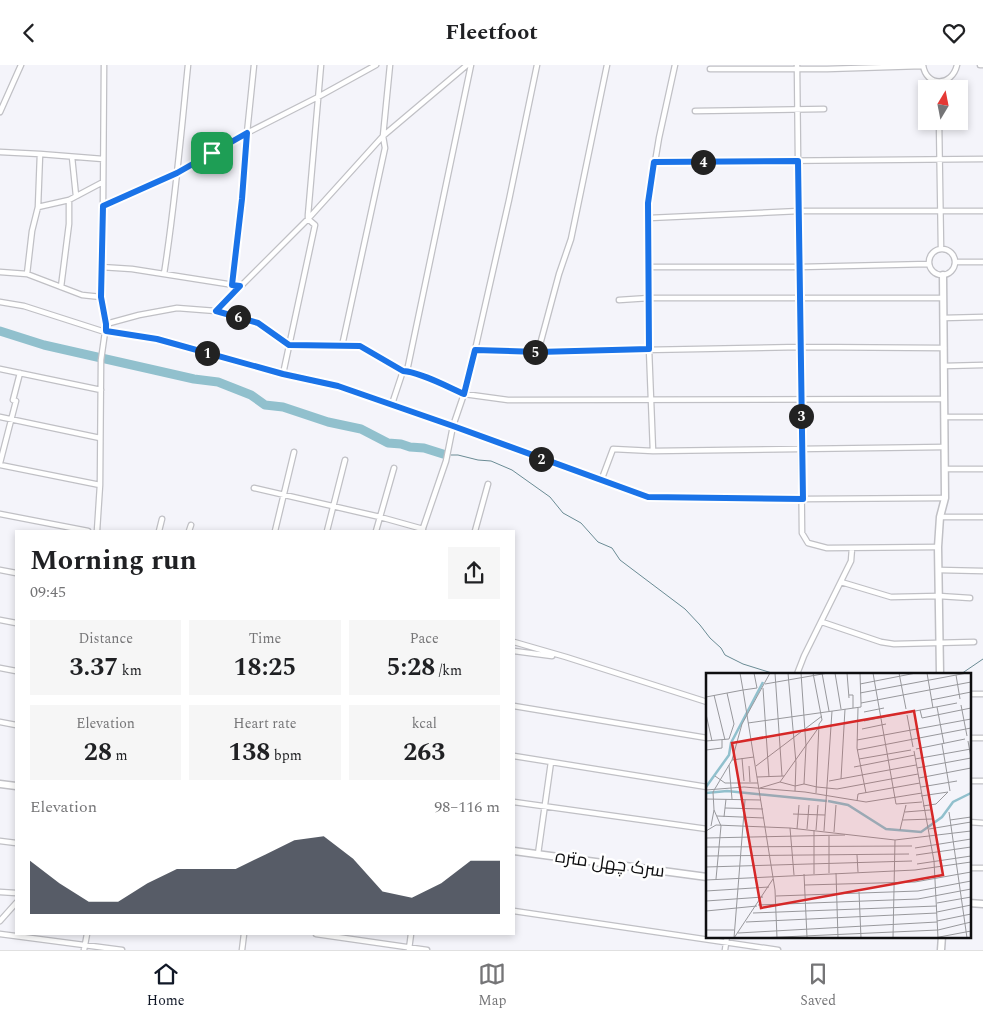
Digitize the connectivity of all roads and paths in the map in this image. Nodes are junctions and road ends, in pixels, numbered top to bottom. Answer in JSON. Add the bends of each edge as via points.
{"nodes":[{"id":1,"x":21,"y":65,"type":"edge"},
{"id":2,"x":104,"y":65,"type":"edge"},
{"id":3,"x":188,"y":65,"type":"edge"},
{"id":4,"x":254,"y":65,"type":"edge"},
{"id":5,"x":321,"y":65,"type":"edge"},
{"id":6,"x":376,"y":65,"type":"edge"},
{"id":7,"x":390,"y":65,"type":"edge"},
{"id":8,"x":469,"y":65,"type":"edge"},
{"id":9,"x":537,"y":65,"type":"edge"},
{"id":10,"x":607,"y":65,"type":"edge"},
{"id":11,"x":675,"y":65,"type":"edge"},
{"id":12,"x":922,"y":65,"type":"edge"},
{"id":13,"x":956,"y":65,"type":"edge"},
{"id":14,"x":797,"y":67,"type":"edge"},
{"id":15,"x":710,"y":69,"type":"dead end"},
{"id":16,"x":932,"y":80,"type":"edge"},
{"id":17,"x":946,"y":80,"type":"edge"},
{"id":18,"x":318,"y":97,"type":"junction"},
{"id":19,"x":798,"y":109,"type":"junction"},
{"id":20,"x":824,"y":109,"type":"dead end"},
{"id":21,"x":695,"y":111,"type":"dead end"},
{"id":22,"x":0,"y":112,"type":"edge"},
{"id":23,"x":939,"y":130,"type":"edge"},
{"id":24,"x":247,"y":133,"type":"junction"},
{"id":25,"x":383,"y":136,"type":"junction"},
{"id":26,"x":0,"y":152,"type":"edge"},
{"id":27,"x":40,"y":154,"type":"junction"},
{"id":28,"x":72,"y":157,"type":"junction"},
{"id":29,"x":103,"y":159,"type":"junction"},
{"id":30,"x":939,"y":159,"type":"junction"},
{"id":31,"x":983,"y":159,"type":"edge"},
{"id":32,"x":798,"y":161,"type":"junction"},
{"id":33,"x":654,"y":162,"type":"junction"},
{"id":34,"x":177,"y":173,"type":"junction"},
{"id":35,"x":103,"y":182,"type":"junction"},
{"id":36,"x":76,"y":196,"type":"junction"},
{"id":37,"x":69,"y":200,"type":"junction"},
{"id":38,"x":103,"y":206,"type":"junction"},
{"id":39,"x":38,"y":207,"type":"junction"},
{"id":40,"x":799,"y":211,"type":"junction"},
{"id":41,"x":940,"y":211,"type":"junction"},
{"id":42,"x":983,"y":211,"type":"edge"},
{"id":43,"x":649,"y":217,"type":"junction"},
{"id":44,"x":308,"y":219,"type":"junction"},
{"id":45,"x":941,"y":249,"type":"junction"},
{"id":46,"x":956,"y":262,"type":"junction"},
{"id":47,"x":983,"y":262,"type":"edge"},
{"id":48,"x":929,"y":264,"type":"junction"},
{"id":49,"x":101,"y":267,"type":"junction"},
{"id":50,"x":648,"y":267,"type":"junction"},
{"id":51,"x":800,"y":267,"type":"junction"},
{"id":52,"x":0,"y":272,"type":"edge"},
{"id":53,"x":27,"y":274,"type":"junction"},
{"id":54,"x":164,"y":274,"type":"junction"},
{"id":55,"x":943,"y":275,"type":"junction"},
{"id":56,"x":232,"y":285,"type":"junction"},
{"id":57,"x":240,"y":286,"type":"junction"},
{"id":58,"x":61,"y":287,"type":"junction"},
{"id":59,"x":101,"y":297,"type":"junction"},
{"id":60,"x":649,"y":298,"type":"junction"},
{"id":61,"x":800,"y":298,"type":"junction"},
{"id":62,"x":943,"y":298,"type":"junction"},
{"id":63,"x":619,"y":300,"type":"dead end"},
{"id":64,"x":0,"y":302,"type":"edge"},
{"id":65,"x":216,"y":311,"type":"junction"},
{"id":66,"x":983,"y":317,"type":"edge"},
{"id":67,"x":943,"y":318,"type":"junction"},
{"id":68,"x":106,"y":324,"type":"junction"},
{"id":69,"x":106,"y":331,"type":"junction"},
{"id":70,"x":289,"y":345,"type":"junction"},
{"id":71,"x":342,"y":345,"type":"junction"},
{"id":72,"x":800,"y":347,"type":"junction"},
{"id":73,"x":944,"y":348,"type":"junction"},
{"id":74,"x":649,"y":349,"type":"junction"},
{"id":75,"x":475,"y":350,"type":"junction"},
{"id":76,"x":538,"y":352,"type":"junction"},
{"id":77,"x":983,"y":365,"type":"edge"},
{"id":78,"x":944,"y":366,"type":"junction"},
{"id":79,"x":0,"y":369,"type":"edge"},
{"id":80,"x":405,"y":371,"type":"junction"},
{"id":81,"x":20,"y":373,"type":"junction"},
{"id":82,"x":283,"y":374,"type":"junction"},
{"id":83,"x":101,"y":390,"type":"junction"},
{"id":84,"x":464,"y":394,"type":"junction"},
{"id":85,"x":801,"y":399,"type":"junction"},
{"id":86,"x":944,"y":399,"type":"junction"},
{"id":87,"x":650,"y":400,"type":"junction"},
{"id":88,"x":392,"y":404,"type":"junction"},
{"id":89,"x":0,"y":417,"type":"edge"},
{"id":90,"x":944,"y":417,"type":"junction"},
{"id":91,"x":983,"y":417,"type":"edge"},
{"id":92,"x":12,"y":420,"type":"junction"},
{"id":93,"x":453,"y":426,"type":"junction"},
{"id":94,"x":100,"y":438,"type":"junction"},
{"id":95,"x":944,"y":447,"type":"junction"},
{"id":96,"x":802,"y":449,"type":"junction"},
{"id":97,"x":653,"y":451,"type":"junction"},
{"id":98,"x":294,"y":452,"type":"dead end"},
{"id":99,"x":345,"y":460,"type":"dead end"},
{"id":100,"x":0,"y":464,"type":"edge"},
{"id":101,"x":394,"y":468,"type":"dead end"},
{"id":102,"x":945,"y":469,"type":"junction"},
{"id":103,"x":983,"y":469,"type":"edge"},
{"id":104,"x":601,"y":481,"type":"junction"},
{"id":105,"x":488,"y":484,"type":"dead end"},
{"id":106,"x":100,"y":485,"type":"junction"},
{"id":107,"x":254,"y":488,"type":"dead end"},
{"id":108,"x":284,"y":496,"type":"junction"},
{"id":109,"x":945,"y":498,"type":"junction"},
{"id":110,"x":803,"y":499,"type":"junction"},
{"id":111,"x":334,"y":507,"type":"junction"},
{"id":112,"x":0,"y":514,"type":"edge"},
{"id":113,"x":380,"y":517,"type":"junction"},
{"id":114,"x":940,"y":517,"type":"junction"},
{"id":115,"x":983,"y":517,"type":"edge"},
{"id":116,"x":162,"y":519,"type":"dead end"},
{"id":117,"x":191,"y":525,"type":"dead end"},
{"id":118,"x":83,"y":530,"type":"edge"},
{"id":119,"x":98,"y":530,"type":"edge"},
{"id":120,"x":160,"y":530,"type":"edge"},
{"id":121,"x":189,"y":530,"type":"edge"},
{"id":122,"x":275,"y":530,"type":"edge"},
{"id":123,"x":327,"y":530,"type":"edge"},
{"id":124,"x":376,"y":530,"type":"edge"},
{"id":125,"x":422,"y":530,"type":"edge"},
{"id":126,"x":475,"y":530,"type":"edge"},
{"id":127,"x":938,"y":547,"type":"junction"},
{"id":128,"x":852,"y":548,"type":"junction"},
{"id":129,"x":0,"y":570,"type":"edge"},
{"id":130,"x":938,"y":570,"type":"junction"},
{"id":131,"x":983,"y":571,"type":"edge"},
{"id":132,"x":15,"y":573,"type":"edge"},
{"id":133,"x":841,"y":582,"type":"junction"},
{"id":134,"x":939,"y":596,"type":"junction"},
{"id":135,"x":970,"y":598,"type":"dead end"},
{"id":136,"x":0,"y":621,"type":"edge"},
{"id":137,"x":822,"y":622,"type":"junction"},
{"id":138,"x":15,"y":623,"type":"edge"},
{"id":139,"x":515,"y":642,"type":"edge"},
{"id":140,"x":974,"y":642,"type":"dead end"},
{"id":141,"x":940,"y":643,"type":"junction"},
{"id":142,"x":515,"y":651,"type":"edge"},
{"id":143,"x":566,"y":657,"type":"junction"},
{"id":144,"x":0,"y":668,"type":"edge"},
{"id":145,"x":15,"y":671,"type":"edge"},
{"id":146,"x":797,"y":673,"type":"edge"},
{"id":147,"x":940,"y":673,"type":"edge"},
{"id":148,"x":970,"y":694,"type":"edge"},
{"id":149,"x":983,"y":694,"type":"edge"},
{"id":150,"x":706,"y":702,"type":"edge"},
{"id":151,"x":515,"y":706,"type":"edge"},
{"id":152,"x":0,"y":723,"type":"edge"},
{"id":153,"x":15,"y":725,"type":"edge"},
{"id":154,"x":970,"y":738,"type":"edge"},
{"id":155,"x":983,"y":738,"type":"edge"},
{"id":156,"x":706,"y":739,"type":"edge"},
{"id":157,"x":515,"y":756,"type":"edge"},
{"id":158,"x":551,"y":762,"type":"junction"},
{"id":159,"x":970,"y":781,"type":"edge"},
{"id":160,"x":983,"y":781,"type":"edge"},
{"id":161,"x":0,"y":784,"type":"edge"},
{"id":162,"x":15,"y":786,"type":"edge"},
{"id":163,"x":706,"y":787,"type":"edge"},
{"id":164,"x":515,"y":802,"type":"edge"},
{"id":165,"x":544,"y":806,"type":"junction"},
{"id":166,"x":970,"y":822,"type":"edge"},
{"id":167,"x":983,"y":823,"type":"edge"},
{"id":168,"x":706,"y":829,"type":"edge"},
{"id":169,"x":0,"y":841,"type":"edge"},
{"id":170,"x":15,"y":843,"type":"edge"},
{"id":171,"x":515,"y":851,"type":"edge"},
{"id":172,"x":538,"y":854,"type":"junction"},
{"id":173,"x":970,"y":868,"type":"edge"},
{"id":174,"x":983,"y":868,"type":"edge"},
{"id":175,"x":706,"y":877,"type":"edge"},
{"id":176,"x":0,"y":892,"type":"edge"},
{"id":177,"x":15,"y":893,"type":"edge"},
{"id":178,"x":970,"y":903,"type":"edge"},
{"id":179,"x":15,"y":904,"type":"edge"},
{"id":180,"x":983,"y":904,"type":"edge"},
{"id":181,"x":515,"y":911,"type":"edge"},
{"id":182,"x":0,"y":921,"type":"edge"},
{"id":183,"x":0,"y":934,"type":"edge"},
{"id":184,"x":87,"y":935,"type":"edge"},
{"id":185,"x":244,"y":935,"type":"edge"},
{"id":186,"x":322,"y":935,"type":"edge"},
{"id":187,"x":411,"y":935,"type":"edge"},
{"id":188,"x":728,"y":937,"type":"edge"},
{"id":189,"x":942,"y":937,"type":"edge"},
{"id":190,"x":726,"y":943,"type":"junction"},
{"id":191,"x":85,"y":948,"type":"edge"},
{"id":192,"x":409,"y":949,"type":"edge"},
{"id":193,"x":122,"y":950,"type":"edge"},
{"id":194,"x":242,"y":950,"type":"edge"},
{"id":195,"x":427,"y":950,"type":"edge"},
{"id":196,"x":725,"y":950,"type":"edge"},
{"id":197,"x":778,"y":950,"type":"edge"},
{"id":198,"x":941,"y":950,"type":"edge"}],
"edges":[{"from":1,"to":22,"type":"street"},
{"from":2,"to":29,"type":"street"},
{"from":3,"to":34,"type":"street"},
{"from":4,"to":24,"type":"street"},
{"from":5,"to":18,"type":"street"},
{"from":6,"to":18,"type":"street"},
{"from":7,"to":25,"type":"street"},
{"from":8,"to":25,"type":"street"},
{"from":8,"to":80,"type":"street"},
{"from":9,"to":75,"type":"street","via":[[510,201]]},
{"from":10,"to":76,"type":"street","via":[[571,239]]},
{"from":11,"to":33,"type":"street"},
{"from":12,"to":14,"type":"street"},
{"from":12,"to":16,"type":"street"},
{"from":13,"to":17,"type":"street","via":[[951,77]]},
{"from":14,"to":15,"type":"street"},
{"from":14,"to":19,"type":"street"},
{"from":18,"to":24,"type":"street"},
{"from":18,"to":44,"type":"street"},
{"from":19,"to":20,"type":"street"},
{"from":19,"to":21,"type":"street"},
{"from":19,"to":32,"type":"street"},
{"from":23,"to":30,"type":"street"},
{"from":24,"to":34,"type":"street"},
{"from":24,"to":56,"type":"street"},
{"from":25,"to":44,"type":"street"},
{"from":25,"to":71,"type":"street","via":[[385,148]]},
{"from":26,"to":27,"type":"street"},
{"from":27,"to":28,"type":"street"},
{"from":27,"to":39,"type":"street"},
{"from":28,"to":29,"type":"street"},
{"from":28,"to":36,"type":"street"},
{"from":29,"to":35,"type":"street"},
{"from":30,"to":31,"type":"street"},
{"from":30,"to":32,"type":"street"},
{"from":30,"to":41,"type":"street"},
{"from":32,"to":33,"type":"street"},
{"from":32,"to":40,"type":"street"},
{"from":33,"to":43,"type":"street"},
{"from":34,"to":38,"type":"street"},
{"from":34,"to":54,"type":"street"},
{"from":35,"to":36,"type":"street"},
{"from":35,"to":38,"type":"street"},
{"from":36,"to":37,"type":"street"},
{"from":37,"to":39,"type":"street"},
{"from":37,"to":58,"type":"street"},
{"from":38,"to":49,"type":"street"},
{"from":39,"to":53,"type":"street"},
{"from":40,"to":41,"type":"street"},
{"from":40,"to":43,"type":"street"},
{"from":40,"to":51,"type":"street"},
{"from":41,"to":42,"type":"street"},
{"from":41,"to":45,"type":"street"},
{"from":43,"to":50,"type":"street"},
{"from":44,"to":57,"type":"street"},
{"from":44,"to":70,"type":"street","via":[[315,225]]},
{"from":45,"to":46,"type":"street","via":[[952,254]]},
{"from":45,"to":48,"type":"street","via":[[933,253]]},
{"from":46,"to":47,"type":"street"},
{"from":46,"to":55,"type":"street","via":[[952,271]]},
{"from":48,"to":51,"type":"street"},
{"from":48,"to":55,"type":"street","via":[[934,272]]},
{"from":49,"to":54,"type":"street"},
{"from":49,"to":59,"type":"street"},
{"from":50,"to":51,"type":"street"},
{"from":50,"to":60,"type":"street"},
{"from":51,"to":61,"type":"street"},
{"from":52,"to":53,"type":"street"},
{"from":53,"to":58,"type":"street"},
{"from":54,"to":56,"type":"street"},
{"from":55,"to":62,"type":"street"},
{"from":56,"to":57,"type":"street"},
{"from":57,"to":65,"type":"street"},
{"from":58,"to":59,"type":"street","via":[[82,295]]},
{"from":59,"to":68,"type":"street"},
{"from":60,"to":61,"type":"street"},
{"from":60,"to":63,"type":"street"},
{"from":60,"to":74,"type":"street"},
{"from":61,"to":62,"type":"street"},
{"from":61,"to":72,"type":"street"},
{"from":62,"to":67,"type":"street"},
{"from":64,"to":69,"type":"street"},
{"from":65,"to":68,"type":"street","via":[[176,308]]},
{"from":65,"to":70,"type":"street","via":[[258,323]]},
{"from":66,"to":67,"type":"street"},
{"from":67,"to":73,"type":"street"},
{"from":68,"to":69,"type":"street"},
{"from":69,"to":82,"type":"street","via":[[157,339]]},
{"from":69,"to":83,"type":"street","via":[[101,354]]},
{"from":70,"to":71,"type":"street"},
{"from":70,"to":82,"type":"street"},
{"from":71,"to":80,"type":"street","via":[[360,346]]},
{"from":72,"to":73,"type":"street"},
{"from":72,"to":74,"type":"street"},
{"from":72,"to":85,"type":"street"},
{"from":73,"to":78,"type":"street"},
{"from":74,"to":76,"type":"street"},
{"from":74,"to":87,"type":"street"},
{"from":75,"to":76,"type":"street"},
{"from":75,"to":84,"type":"street"},
{"from":77,"to":78,"type":"street"},
{"from":78,"to":86,"type":"street"},
{"from":79,"to":81,"type":"street"},
{"from":80,"to":84,"type":"street"},
{"from":80,"to":88,"type":"street"},
{"from":81,"to":83,"type":"street"},
{"from":81,"to":92,"type":"street","via":[[12,400],[16,401]]},
{"from":82,"to":88,"type":"street","via":[[338,386]]},
{"from":83,"to":94,"type":"street"},
{"from":84,"to":87,"type":"street","via":[[508,400]]},
{"from":84,"to":93,"type":"street"},
{"from":85,"to":86,"type":"street"},
{"from":85,"to":87,"type":"street"},
{"from":85,"to":96,"type":"street"},
{"from":86,"to":90,"type":"street"},
{"from":87,"to":97,"type":"street"},
{"from":88,"to":93,"type":"street"},
{"from":89,"to":92,"type":"street"},
{"from":90,"to":91,"type":"street"},
{"from":90,"to":95,"type":"street"},
{"from":92,"to":94,"type":"street"},
{"from":92,"to":100,"type":"street"},
{"from":93,"to":104,"type":"street"},
{"from":93,"to":125,"type":"street","via":[[446,461]]},
{"from":94,"to":106,"type":"street"},
{"from":95,"to":96,"type":"street"},
{"from":95,"to":102,"type":"street"},
{"from":96,"to":97,"type":"street"},
{"from":96,"to":110,"type":"street"},
{"from":97,"to":104,"type":"street","via":[[613,449]]},
{"from":98,"to":108,"type":"street"},
{"from":99,"to":111,"type":"street"},
{"from":100,"to":106,"type":"street"},
{"from":101,"to":113,"type":"street"},
{"from":102,"to":103,"type":"street"},
{"from":102,"to":109,"type":"street"},
{"from":104,"to":110,"type":"street","via":[[648,497]]},
{"from":105,"to":126,"type":"street"},
{"from":106,"to":119,"type":"street"},
{"from":107,"to":108,"type":"street"},
{"from":108,"to":111,"type":"street"},
{"from":108,"to":122,"type":"street"},
{"from":109,"to":110,"type":"street"},
{"from":109,"to":114,"type":"street"},
{"from":110,"to":128,"type":"street","via":[[802,533],[808,543],[826,548]]},
{"from":111,"to":113,"type":"street"},
{"from":111,"to":123,"type":"street"},
{"from":112,"to":118,"type":"street"},
{"from":113,"to":124,"type":"street"},
{"from":113,"to":125,"type":"street"},
{"from":114,"to":115,"type":"street"},
{"from":114,"to":127,"type":"street"},
{"from":116,"to":120,"type":"street"},
{"from":117,"to":121,"type":"street"},
{"from":127,"to":128,"type":"street"},
{"from":127,"to":130,"type":"street"},
{"from":128,"to":133,"type":"street","via":[[851,561]]},
{"from":129,"to":132,"type":"street"},
{"from":130,"to":131,"type":"street"},
{"from":130,"to":134,"type":"street"},
{"from":133,"to":134,"type":"street","via":[[891,597]]},
{"from":133,"to":137,"type":"street"},
{"from":134,"to":135,"type":"street"},
{"from":134,"to":141,"type":"street"},
{"from":136,"to":138,"type":"street"},
{"from":137,"to":141,"type":"street","via":[[881,642]]},
{"from":137,"to":146,"type":"street"},
{"from":139,"to":143,"type":"street"},
{"from":140,"to":141,"type":"street"},
{"from":141,"to":147,"type":"street"},
{"from":142,"to":143,"type":"street"},
{"from":143,"to":150,"type":"street"},
{"from":144,"to":145,"type":"street"},
{"from":148,"to":149,"type":"street"},
{"from":151,"to":156,"type":"street"},
{"from":152,"to":153,"type":"street"},
{"from":154,"to":155,"type":"street"},
{"from":157,"to":158,"type":"street"},
{"from":158,"to":163,"type":"street"},
{"from":158,"to":165,"type":"street"},
{"from":159,"to":160,"type":"street"},
{"from":161,"to":162,"type":"street"},
{"from":164,"to":165,"type":"street"},
{"from":165,"to":168,"type":"street"},
{"from":165,"to":172,"type":"street"},
{"from":166,"to":167,"type":"street"},
{"from":169,"to":170,"type":"street"},
{"from":171,"to":172,"type":"street","name":"سرک چهل متره"},
{"from":172,"to":175,"type":"street","name":"سرک چهل متره"},
{"from":173,"to":174,"type":"street"},
{"from":176,"to":177,"type":"street"},
{"from":178,"to":180,"type":"street"},
{"from":179,"to":182,"type":"street"},
{"from":181,"to":190,"type":"street"},
{"from":183,"to":191,"type":"street"},
{"from":184,"to":191,"type":"street"},
{"from":185,"to":194,"type":"street"},
{"from":186,"to":192,"type":"street"},
{"from":187,"to":192,"type":"street"},
{"from":188,"to":190,"type":"street"},
{"from":189,"to":198,"type":"street"},
{"from":190,"to":196,"type":"street"},
{"from":190,"to":197,"type":"street"},
{"from":191,"to":193,"type":"street"},
{"from":192,"to":195,"type":"street"}]}
